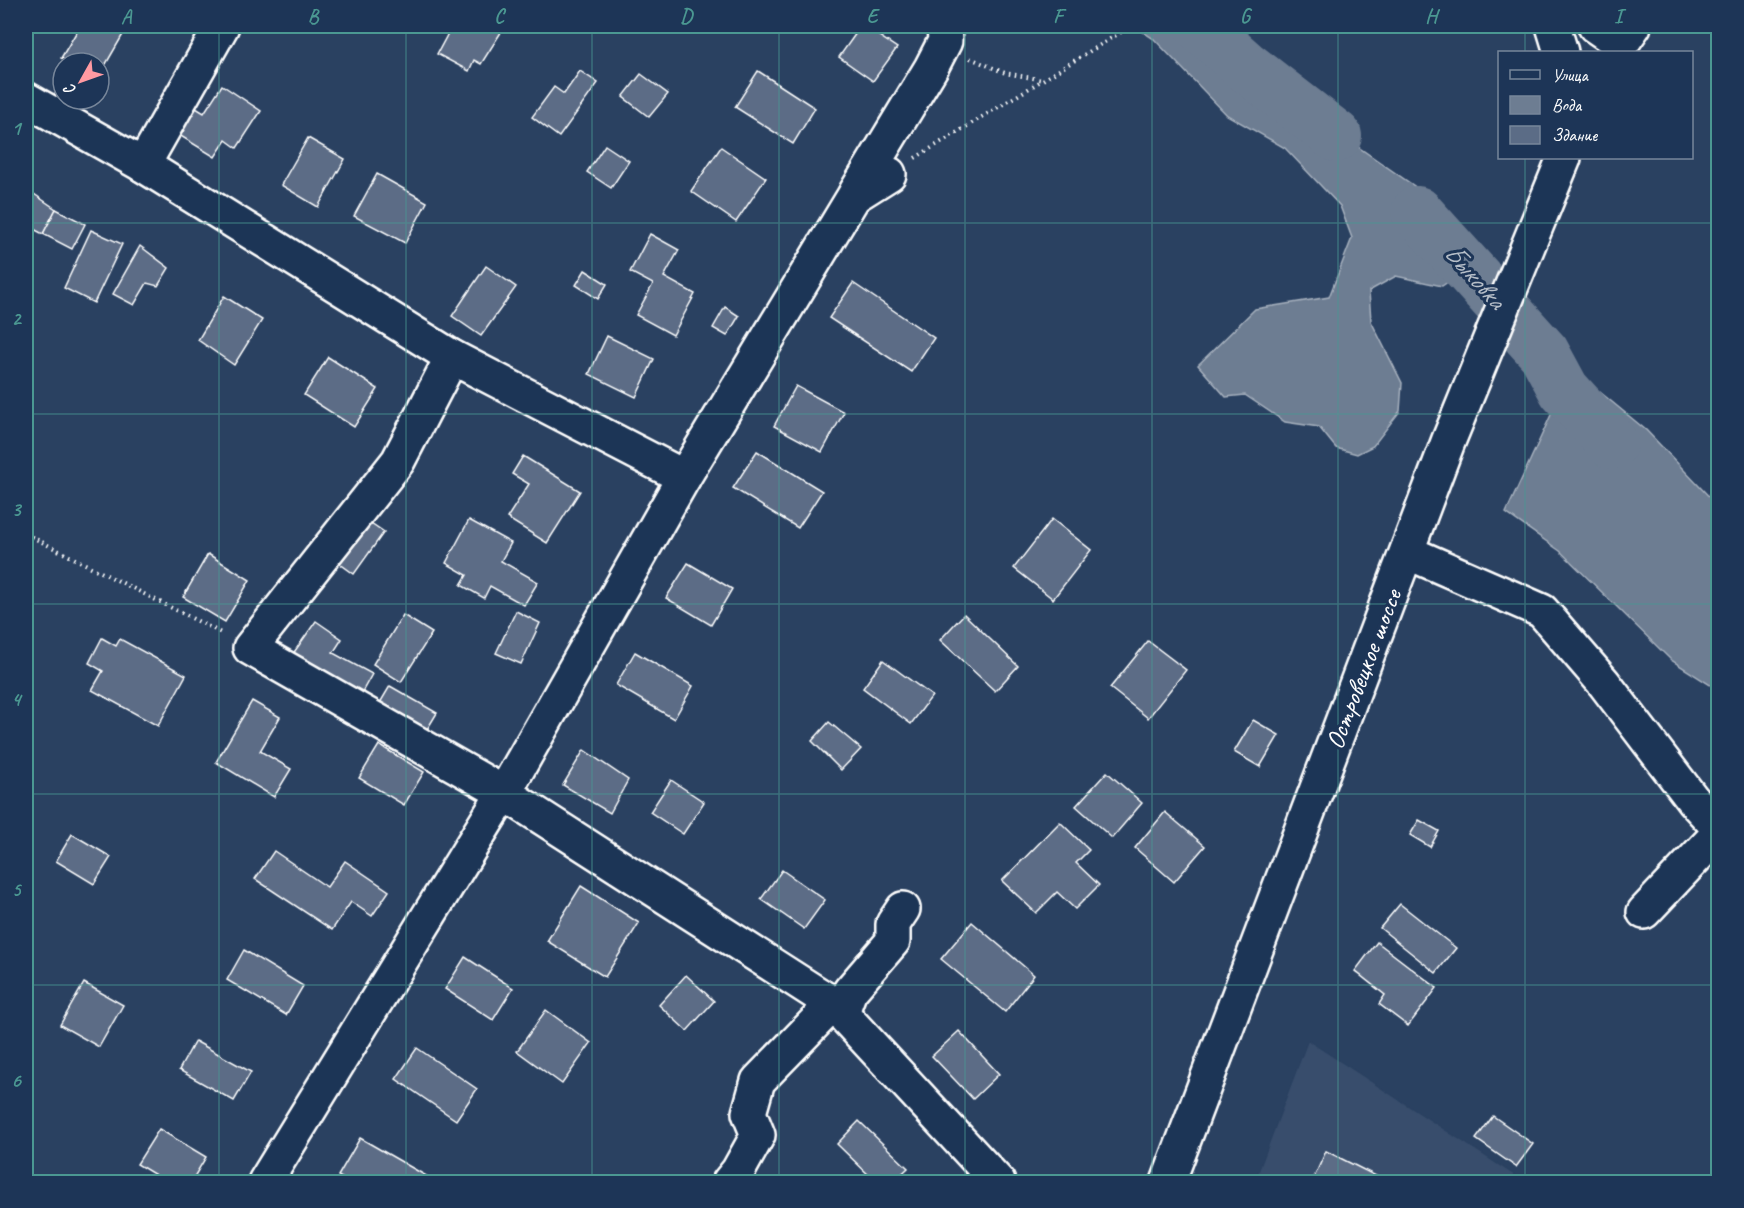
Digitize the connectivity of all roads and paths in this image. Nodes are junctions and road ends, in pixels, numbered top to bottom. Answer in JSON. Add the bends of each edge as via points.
{"nodes":[{"id":1,"x":222,"y":26,"type":"edge"},
{"id":2,"x":1131,"y":26,"type":"edge"},
{"id":3,"x":1553,"y":26,"type":"edge"},
{"id":4,"x":945,"y":33,"type":"edge"},
{"id":5,"x":1561,"y":51,"type":"edge"},
{"id":6,"x":1043,"y":80,"type":"junction"},
{"id":7,"x":26,"y":99,"type":"edge"},
{"id":8,"x":1564,"y":159,"type":"edge"},
{"id":9,"x":144,"y":165,"type":"junction"},
{"id":10,"x":889,"y":174,"type":"joint"},
{"id":11,"x":854,"y":196,"type":"junction"},
{"id":12,"x":452,"y":357,"type":"junction"},
{"id":13,"x":684,"y":477,"type":"junction"},
{"id":14,"x":26,"y":534,"type":"edge"},
{"id":15,"x":1407,"y":552,"type":"junction"},
{"id":16,"x":250,"y":648,"type":"junction"},
{"id":17,"x":504,"y":793,"type":"junction"},
{"id":18,"x":1719,"y":827,"type":"edge"},
{"id":19,"x":1719,"y":834,"type":"edge"},
{"id":20,"x":903,"y":909,"type":"dead end"},
{"id":21,"x":1644,"y":912,"type":"dead end"},
{"id":22,"x":837,"y":1008,"type":"junction"},
{"id":23,"x":265,"y":1182,"type":"edge"},
{"id":24,"x":729,"y":1182,"type":"edge"},
{"id":25,"x":998,"y":1182,"type":"edge"},
{"id":26,"x":1168,"y":1182,"type":"edge"}],
"edges":[{"from":1,"to":9,"type":"street"},
{"from":2,"to":6,"type":"path"},
{"from":3,"to":5,"type":"street"},
{"from":4,"to":6,"type":"path","via":[[967,56],[1005,73]]},
{"from":4,"to":11,"type":"street","via":[[931,68]]},
{"from":6,"to":10,"type":"path"},
{"from":7,"to":9,"type":"street"},
{"from":8,"to":15,"type":"street","name":"Островецкое шоссе"},
{"from":9,"to":12,"type":"street"},
{"from":10,"to":11,"type":"street"},
{"from":11,"to":13,"type":"street"},
{"from":12,"to":13,"type":"street"},
{"from":12,"to":16,"type":"street","via":[[398,461]]},
{"from":13,"to":17,"type":"street"},
{"from":14,"to":16,"type":"path"},
{"from":15,"to":18,"type":"street","via":[[1542,611]]},
{"from":15,"to":26,"type":"street","name":"Островецкое шоссе"},
{"from":16,"to":17,"type":"street"},
{"from":17,"to":22,"type":"street"},
{"from":17,"to":23,"type":"street"},
{"from":19,"to":21,"type":"street"},
{"from":20,"to":22,"type":"street","via":[[893,924],[893,941]]},
{"from":22,"to":24,"type":"street","via":[[758,1081],[750,1113],[758,1135]]},
{"from":22,"to":25,"type":"street"}]}
